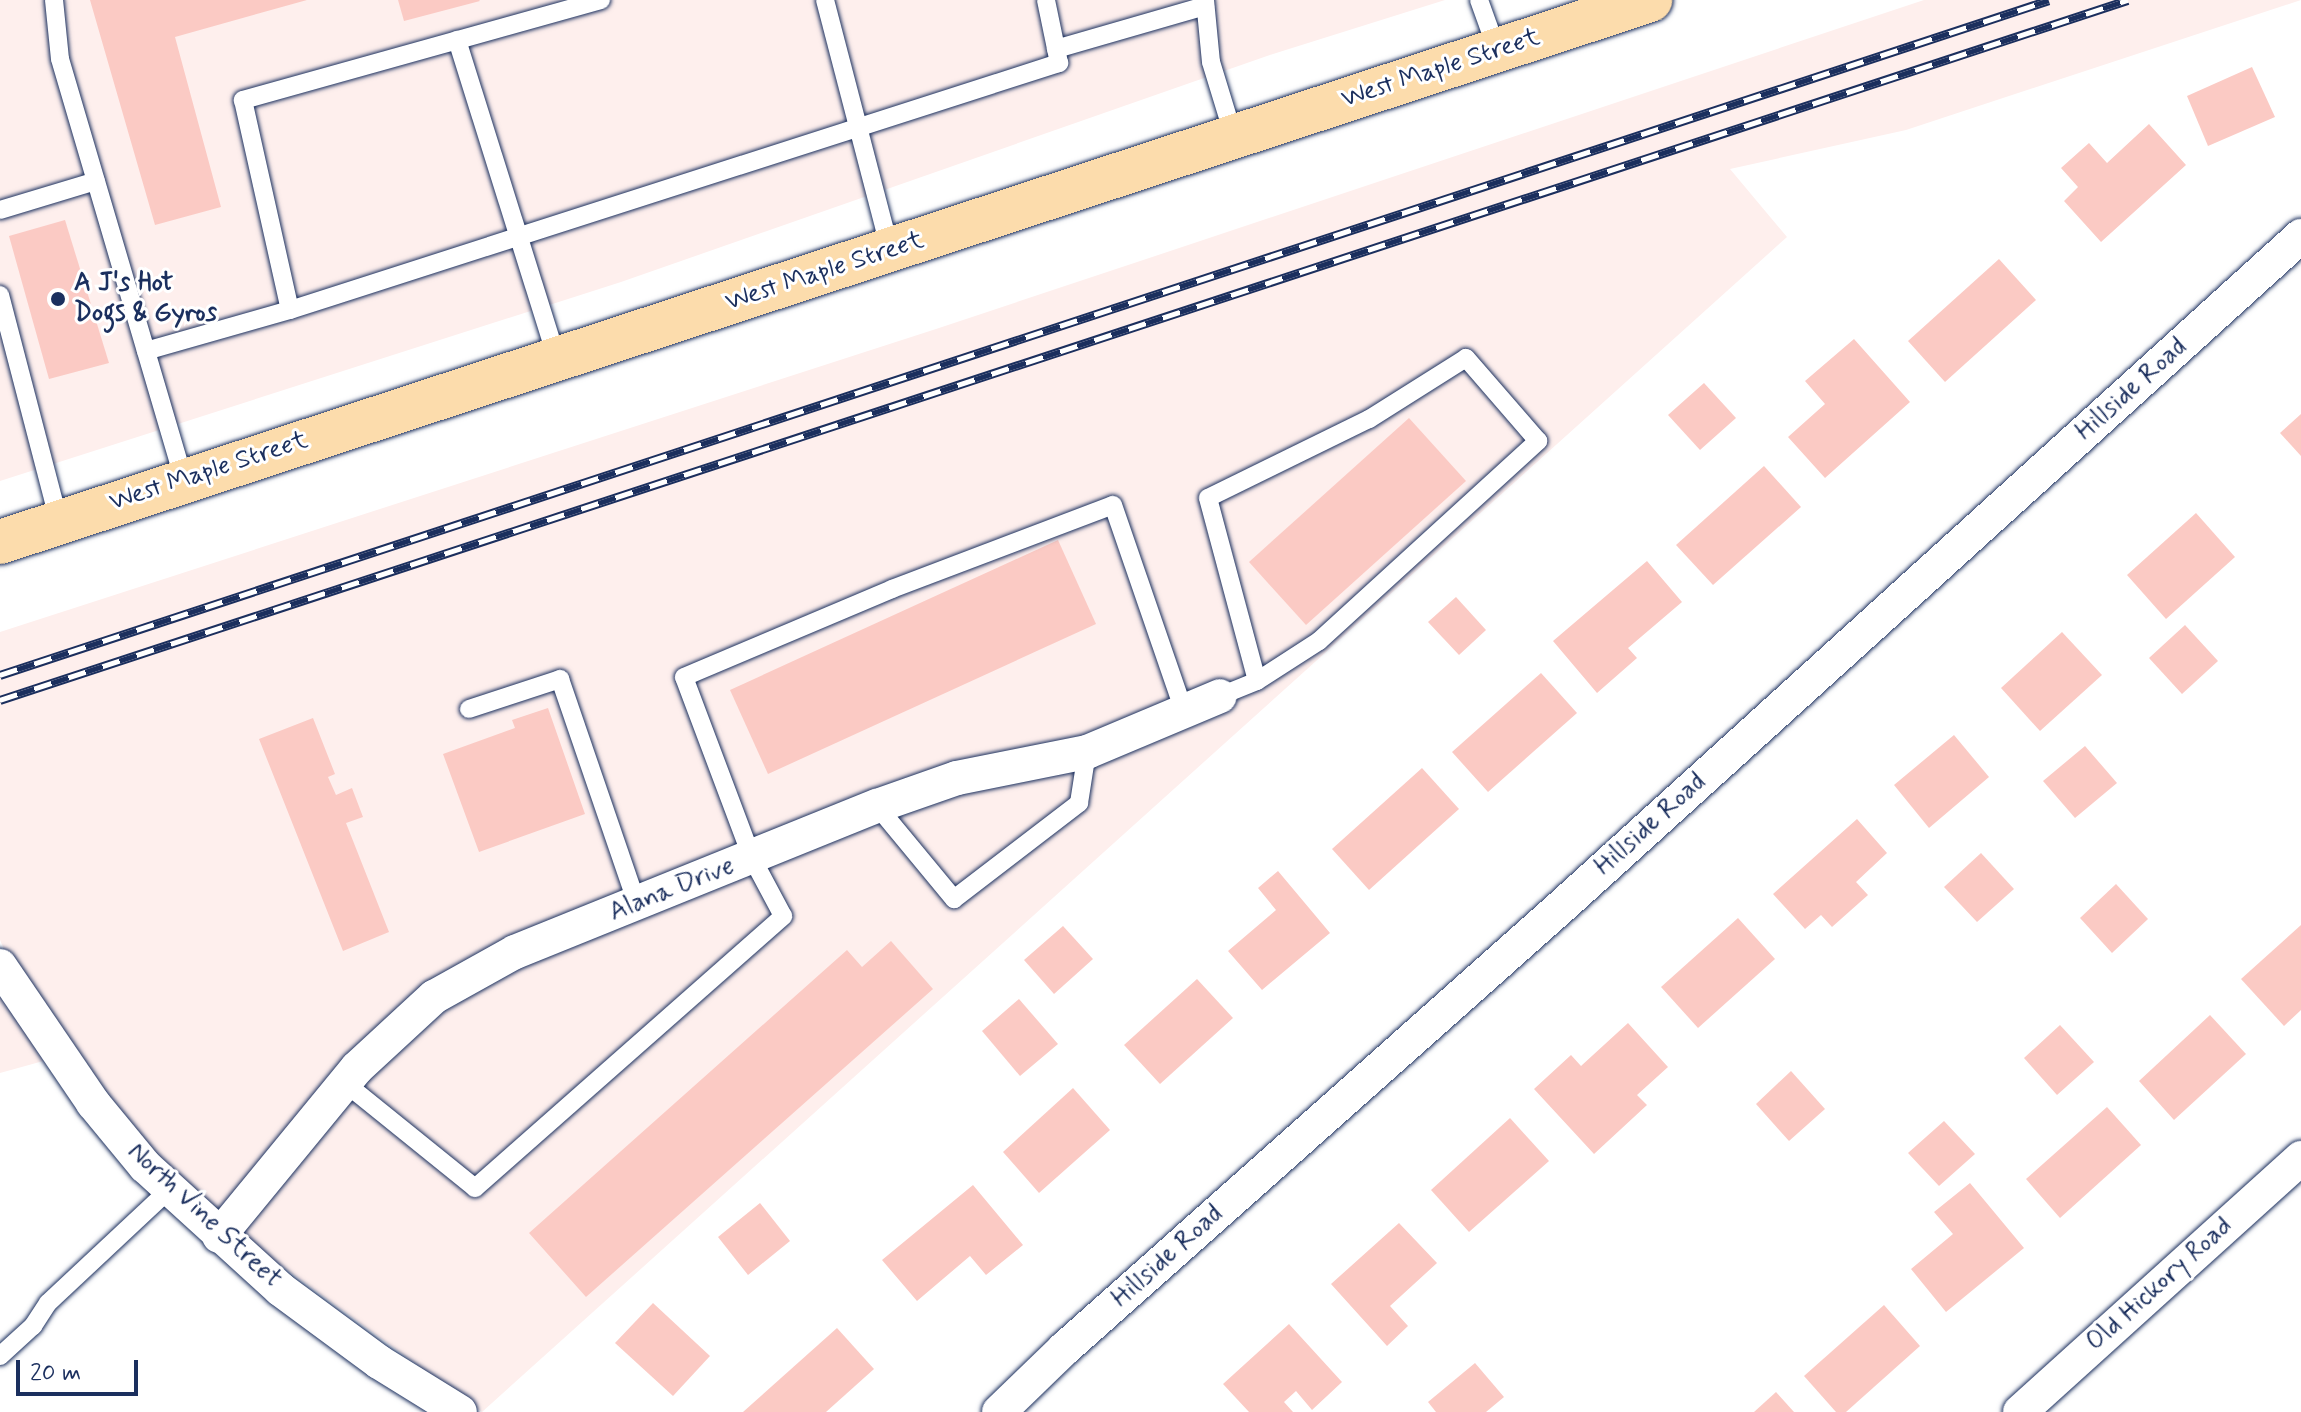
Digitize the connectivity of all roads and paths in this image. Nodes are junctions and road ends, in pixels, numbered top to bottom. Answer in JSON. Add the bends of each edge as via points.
{"nodes":[{"id":1,"x":54,"y":0,"type":"edge"},
{"id":2,"x":601,"y":0,"type":"edge"},
{"id":3,"x":825,"y":0,"type":"edge"},
{"id":4,"x":1046,"y":0,"type":"edge"},
{"id":5,"x":1479,"y":0,"type":"edge"},
{"id":6,"x":1650,"y":0,"type":"edge"},
{"id":7,"x":1205,"y":3,"type":"edge"},
{"id":8,"x":457,"y":40,"type":"junction"},
{"id":9,"x":1056,"y":49,"type":"junction"},
{"id":10,"x":1497,"y":50,"type":"junction"},
{"id":11,"x":857,"y":128,"type":"junction"},
{"id":12,"x":1234,"y":137,"type":"junction"},
{"id":13,"x":96,"y":181,"type":"junction"},
{"id":14,"x":0,"y":210,"type":"edge"},
{"id":15,"x":2301,"y":236,"type":"edge"},
{"id":16,"x":518,"y":237,"type":"junction"},
{"id":17,"x":891,"y":251,"type":"junction"},
{"id":18,"x":0,"y":295,"type":"edge"},
{"id":19,"x":290,"y":310,"type":"junction"},
{"id":20,"x":146,"y":351,"type":"junction"},
{"id":21,"x":557,"y":359,"type":"junction"},
{"id":22,"x":184,"y":480,"type":"junction"},
{"id":23,"x":59,"y":522,"type":"junction"},
{"id":24,"x":0,"y":542,"type":"edge"},
{"id":25,"x":1257,"y":681,"type":"junction"},
{"id":26,"x":1220,"y":696,"type":"joint"},
{"id":27,"x":469,"y":709,"type":"dead end"},
{"id":28,"x":1184,"y":711,"type":"junction"},
{"id":29,"x":1087,"y":752,"type":"junction"},
{"id":30,"x":877,"y":806,"type":"junction"},
{"id":31,"x":752,"y":858,"type":"junction"},
{"id":32,"x":637,"y":904,"type":"junction"},
{"id":33,"x":0,"y":966,"type":"edge"},
{"id":34,"x":345,"y":1083,"type":"junction"},
{"id":35,"x":2301,"y":1158,"type":"edge"},
{"id":36,"x":170,"y":1189,"type":"junction"},
{"id":37,"x":219,"y":1236,"type":"junction"},
{"id":38,"x":0,"y":1356,"type":"edge"},
{"id":39,"x":460,"y":1412,"type":"edge"},
{"id":40,"x":999,"y":1412,"type":"edge"},
{"id":41,"x":2020,"y":1412,"type":"edge"}],
"edges":[{"from":1,"to":13,"type":"lane","via":[[60,59]]},
{"from":2,"to":8,"type":"lane"},
{"from":3,"to":11,"type":"lane"},
{"from":4,"to":9,"type":"lane"},
{"from":5,"to":10,"type":"lane"},
{"from":6,"to":10,"type":"main road","name":"West Maple Street"},
{"from":7,"to":9,"type":"lane"},
{"from":7,"to":12,"type":"lane","via":[[1211,62]]},
{"from":8,"to":16,"type":"lane"},
{"from":8,"to":19,"type":"lane","via":[[243,100]]},
{"from":9,"to":11,"type":"lane","via":[[1059,63]]},
{"from":10,"to":12,"type":"main road","name":"West Maple Street"},
{"from":11,"to":16,"type":"lane"},
{"from":11,"to":17,"type":"lane"},
{"from":12,"to":17,"type":"main road","name":"West Maple Street"},
{"from":13,"to":14,"type":"lane"},
{"from":13,"to":20,"type":"lane"},
{"from":15,"to":40,"type":"street","name":"Hillside Road"},
{"from":16,"to":19,"type":"lane"},
{"from":16,"to":21,"type":"lane"},
{"from":17,"to":21,"type":"main road","name":"West Maple Street"},
{"from":18,"to":23,"type":"lane"},
{"from":19,"to":20,"type":"lane"},
{"from":20,"to":22,"type":"lane"},
{"from":21,"to":22,"type":"main road","name":"West Maple Street"},
{"from":22,"to":23,"type":"main road","name":"West Maple Street"},
{"from":23,"to":24,"type":"main road","name":"West Maple Street"},
{"from":25,"to":25,"type":"lane","via":[[1319,641],[1538,441],[1466,358],[1369,419],[1208,498]]},
{"from":25,"to":26,"type":"lane"},
{"from":26,"to":28,"type":"street","name":"Alana Drive"},
{"from":27,"to":32,"type":"lane","via":[[560,679]]},
{"from":28,"to":29,"type":"street","name":"Alana Drive"},
{"from":28,"to":31,"type":"lane","via":[[1113,505],[892,589],[684,677]]},
{"from":29,"to":30,"type":"street","name":"Alana Drive","via":[[957,778]]},
{"from":29,"to":30,"type":"lane","via":[[1079,803],[954,899]]},
{"from":30,"to":31,"type":"street","name":"Alana Drive"},
{"from":31,"to":32,"type":"street","name":"Alana Drive"},
{"from":31,"to":34,"type":"lane","via":[[783,916],[475,1188]]},
{"from":32,"to":34,"type":"street","name":"Alana Drive","via":[[515,952],[434,997]]},
{"from":33,"to":36,"type":"street","name":"North Vine Street","via":[[93,1103]]},
{"from":34,"to":37,"type":"street","name":"Alana Drive"},
{"from":35,"to":41,"type":"street","name":"Old Hickory Road"},
{"from":36,"to":37,"type":"street","name":"North Vine Street"},
{"from":36,"to":38,"type":"lane","via":[[48,1303],[33,1326]]},
{"from":37,"to":39,"type":"street","name":"North Vine Street","via":[[379,1362]]}]}
